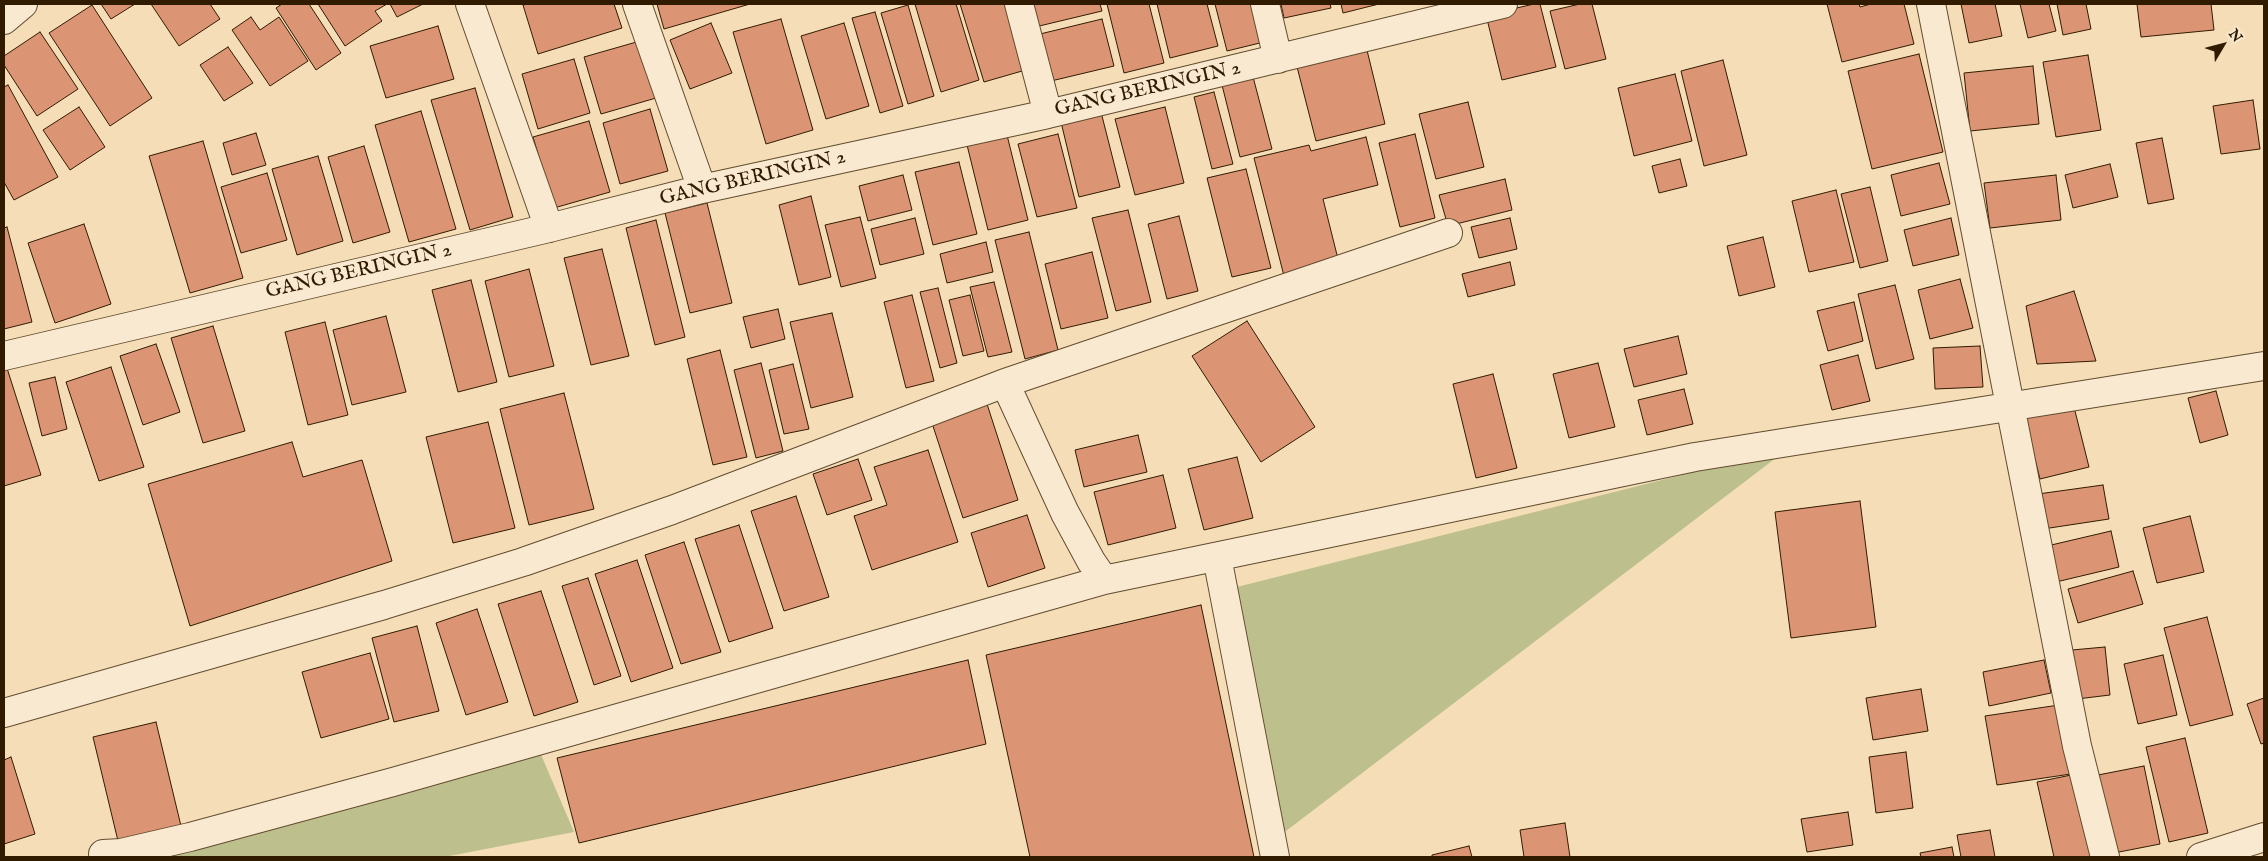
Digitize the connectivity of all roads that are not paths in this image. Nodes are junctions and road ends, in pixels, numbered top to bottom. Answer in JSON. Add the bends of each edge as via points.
{"nodes":[{"id":1,"x":23,"y":4,"type":"edge"},
{"id":2,"x":470,"y":4,"type":"edge"},
{"id":3,"x":637,"y":4,"type":"edge"},
{"id":4,"x":1019,"y":4,"type":"edge"},
{"id":5,"x":1266,"y":4,"type":"edge"},
{"id":6,"x":1503,"y":4,"type":"edge"},
{"id":7,"x":1930,"y":4,"type":"edge"},
{"id":8,"x":4,"y":20,"type":"edge"},
{"id":9,"x":1278,"y":59,"type":"junction"},
{"id":10,"x":1048,"y":114,"type":"junction"},
{"id":11,"x":702,"y":189,"type":"junction"},
{"id":12,"x":549,"y":228,"type":"junction"},
{"id":13,"x":1448,"y":233,"type":"dead end"},
{"id":14,"x":4,"y":356,"type":"edge"},
{"id":15,"x":2264,"y":366,"type":"edge"},
{"id":16,"x":1005,"y":383,"type":"junction"},
{"id":17,"x":2011,"y":407,"type":"junction"},
{"id":18,"x":1217,"y":557,"type":"junction"},
{"id":19,"x":1104,"y":580,"type":"junction"},
{"id":20,"x":4,"y":713,"type":"edge"},
{"id":21,"x":2264,"y":837,"type":"edge"},
{"id":22,"x":103,"y":854,"type":"dead end"},
{"id":23,"x":1275,"y":857,"type":"edge"},
{"id":24,"x":2105,"y":857,"type":"edge"},
{"id":25,"x":2201,"y":857,"type":"edge"}],
"edges":[{"from":1,"to":8,"type":"street"},
{"from":2,"to":12,"type":"street"},
{"from":3,"to":11,"type":"street"},
{"from":4,"to":10,"type":"street"},
{"from":5,"to":9,"type":"street"},
{"from":6,"to":9,"type":"street","name":"GANG BERINGIN 2"},
{"from":7,"to":17,"type":"street"},
{"from":9,"to":10,"type":"street","name":"GANG BERINGIN 2"},
{"from":10,"to":11,"type":"street","name":"GANG BERINGIN 2"},
{"from":11,"to":12,"type":"street","name":"GANG BERINGIN 2"},
{"from":12,"to":14,"type":"street","name":"GANG BERINGIN 2"},
{"from":13,"to":16,"type":"street"},
{"from":15,"to":17,"type":"street"},
{"from":16,"to":19,"type":"street","via":[[1065,513]]},
{"from":16,"to":20,"type":"street","via":[[672,510],[523,562]]},
{"from":17,"to":18,"type":"street","via":[[1695,457]]},
{"from":17,"to":24,"type":"street","via":[[2077,746]]},
{"from":18,"to":19,"type":"street"},
{"from":18,"to":23,"type":"street"},
{"from":19,"to":22,"type":"street","via":[[393,782],[190,837]]},
{"from":21,"to":25,"type":"street"}]}
